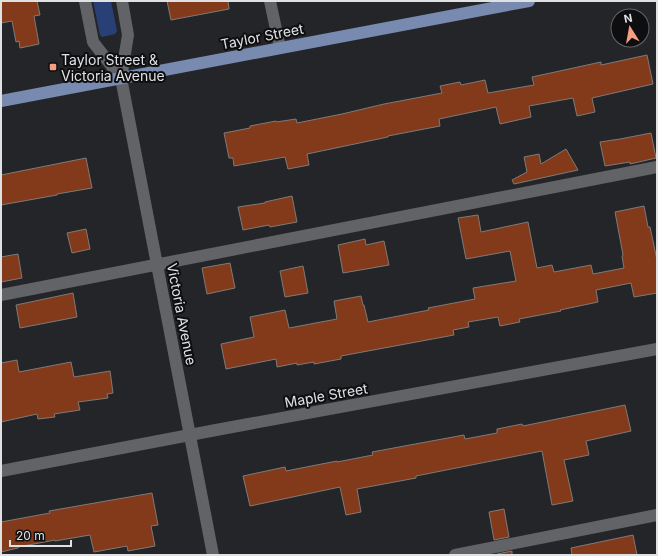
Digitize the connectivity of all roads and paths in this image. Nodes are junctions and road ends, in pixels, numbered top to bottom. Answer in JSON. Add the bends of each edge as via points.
{"nodes":[{"id":1,"x":85,"y":1,"type":"edge"},
{"id":2,"x":122,"y":1,"type":"edge"},
{"id":3,"x":270,"y":1,"type":"edge"},
{"id":4,"x":529,"y":1,"type":"edge"},
{"id":5,"x":280,"y":48,"type":"junction"},
{"id":6,"x":121,"y":78,"type":"junction"},
{"id":7,"x":1,"y":101,"type":"edge"},
{"id":8,"x":657,"y":167,"type":"edge"},
{"id":9,"x":157,"y":264,"type":"junction"},
{"id":10,"x":1,"y":295,"type":"edge"},
{"id":11,"x":657,"y":349,"type":"edge"},
{"id":12,"x":190,"y":435,"type":"junction"},
{"id":13,"x":1,"y":471,"type":"edge"},
{"id":14,"x":657,"y":515,"type":"edge"},
{"id":15,"x":213,"y":555,"type":"edge"},
{"id":16,"x":455,"y":555,"type":"edge"}],
"edges":[{"from":1,"to":6,"type":"street","name":"Victoria Avenue","via":[[94,42]]},
{"from":2,"to":6,"type":"street","name":"Victoria Avenue","via":[[128,35]]},
{"from":3,"to":5,"type":"street"},
{"from":4,"to":5,"type":"main road","name":"Taylor Street"},
{"from":5,"to":6,"type":"main road","name":"Taylor Street"},
{"from":6,"to":7,"type":"main road","name":"Taylor Street"},
{"from":6,"to":9,"type":"street","name":"Victoria Avenue"},
{"from":8,"to":9,"type":"street"},
{"from":9,"to":10,"type":"street"},
{"from":9,"to":12,"type":"street","name":"Victoria Avenue"},
{"from":11,"to":12,"type":"street","name":"Maple Street"},
{"from":12,"to":13,"type":"street","name":"Maple Street"},
{"from":12,"to":15,"type":"street","name":"Victoria Avenue"},
{"from":14,"to":16,"type":"street"}]}
